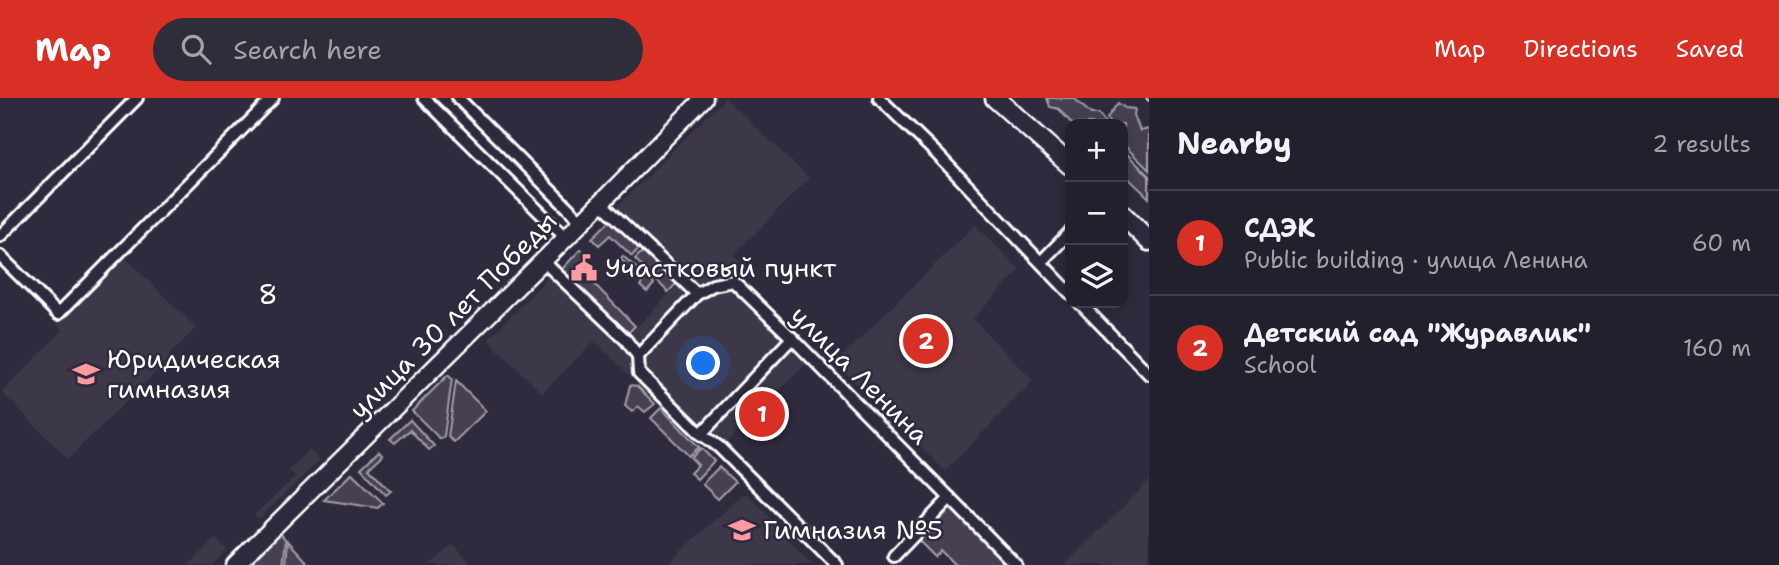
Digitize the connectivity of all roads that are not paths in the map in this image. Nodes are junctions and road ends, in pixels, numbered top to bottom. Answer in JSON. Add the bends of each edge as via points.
{"nodes":[{"id":1,"x":137,"y":98,"type":"edge"},
{"id":2,"x":273,"y":98,"type":"edge"},
{"id":3,"x":424,"y":98,"type":"edge"},
{"id":4,"x":458,"y":98,"type":"edge"},
{"id":5,"x":704,"y":98,"type":"edge"},
{"id":6,"x":879,"y":98,"type":"edge"},
{"id":7,"x":995,"y":98,"type":"edge"},
{"id":8,"x":1065,"y":161,"type":"edge"},
{"id":9,"x":600,"y":202,"type":"junction"},
{"id":10,"x":1128,"y":220,"type":"edge"},
{"id":11,"x":582,"y":222,"type":"junction"},
{"id":12,"x":0,"y":236,"type":"edge"},
{"id":13,"x":1065,"y":237,"type":"edge"},
{"id":14,"x":566,"y":238,"type":"junction"},
{"id":15,"x":1149,"y":241,"type":"edge"},
{"id":16,"x":0,"y":256,"type":"edge"},
{"id":17,"x":543,"y":261,"type":"junction"},
{"id":18,"x":1041,"y":262,"type":"junction"},
{"id":19,"x":1065,"y":288,"type":"edge"},
{"id":20,"x":697,"y":294,"type":"junction"},
{"id":21,"x":1085,"y":308,"type":"edge"},
{"id":22,"x":792,"y":338,"type":"junction"},
{"id":23,"x":638,"y":356,"type":"junction"},
{"id":24,"x":1149,"y":374,"type":"edge"},
{"id":25,"x":701,"y":434,"type":"junction"},
{"id":26,"x":950,"y":498,"type":"junction"},
{"id":27,"x":894,"y":556,"type":"dead end"},
{"id":28,"x":235,"y":565,"type":"edge"},
{"id":29,"x":836,"y":565,"type":"edge"},
{"id":30,"x":1016,"y":565,"type":"edge"}],
"edges":[{"from":1,"to":12,"type":"street"},
{"from":2,"to":16,"type":"street","via":[[58,314]]},
{"from":3,"to":14,"type":"street"},
{"from":4,"to":11,"type":"street"},
{"from":5,"to":9,"type":"street","name":"улица 30 лет Победы"},
{"from":6,"to":18,"type":"street"},
{"from":7,"to":8,"type":"main road"},
{"from":9,"to":11,"type":"street","name":"улица 30 лет Победы"},
{"from":9,"to":20,"type":"street"},
{"from":10,"to":15,"type":"main road"},
{"from":11,"to":14,"type":"street","name":"улица 30 лет Победы"},
{"from":13,"to":18,"type":"street"},
{"from":14,"to":17,"type":"street","name":"улица 30 лет Победы"},
{"from":17,"to":23,"type":"street"},
{"from":17,"to":28,"type":"street","name":"улица 30 лет Победы"},
{"from":18,"to":19,"type":"street"},
{"from":20,"to":22,"type":"street","name":"улица Ленина","via":[[733,281]]},
{"from":20,"to":23,"type":"street"},
{"from":21,"to":24,"type":"street"},
{"from":22,"to":25,"type":"street"},
{"from":22,"to":26,"type":"street","name":"улица Ленина"},
{"from":23,"to":25,"type":"street","via":[[639,373]]},
{"from":25,"to":29,"type":"street"},
{"from":26,"to":27,"type":"street"},
{"from":26,"to":30,"type":"street","name":"улица Ленина"}]}
